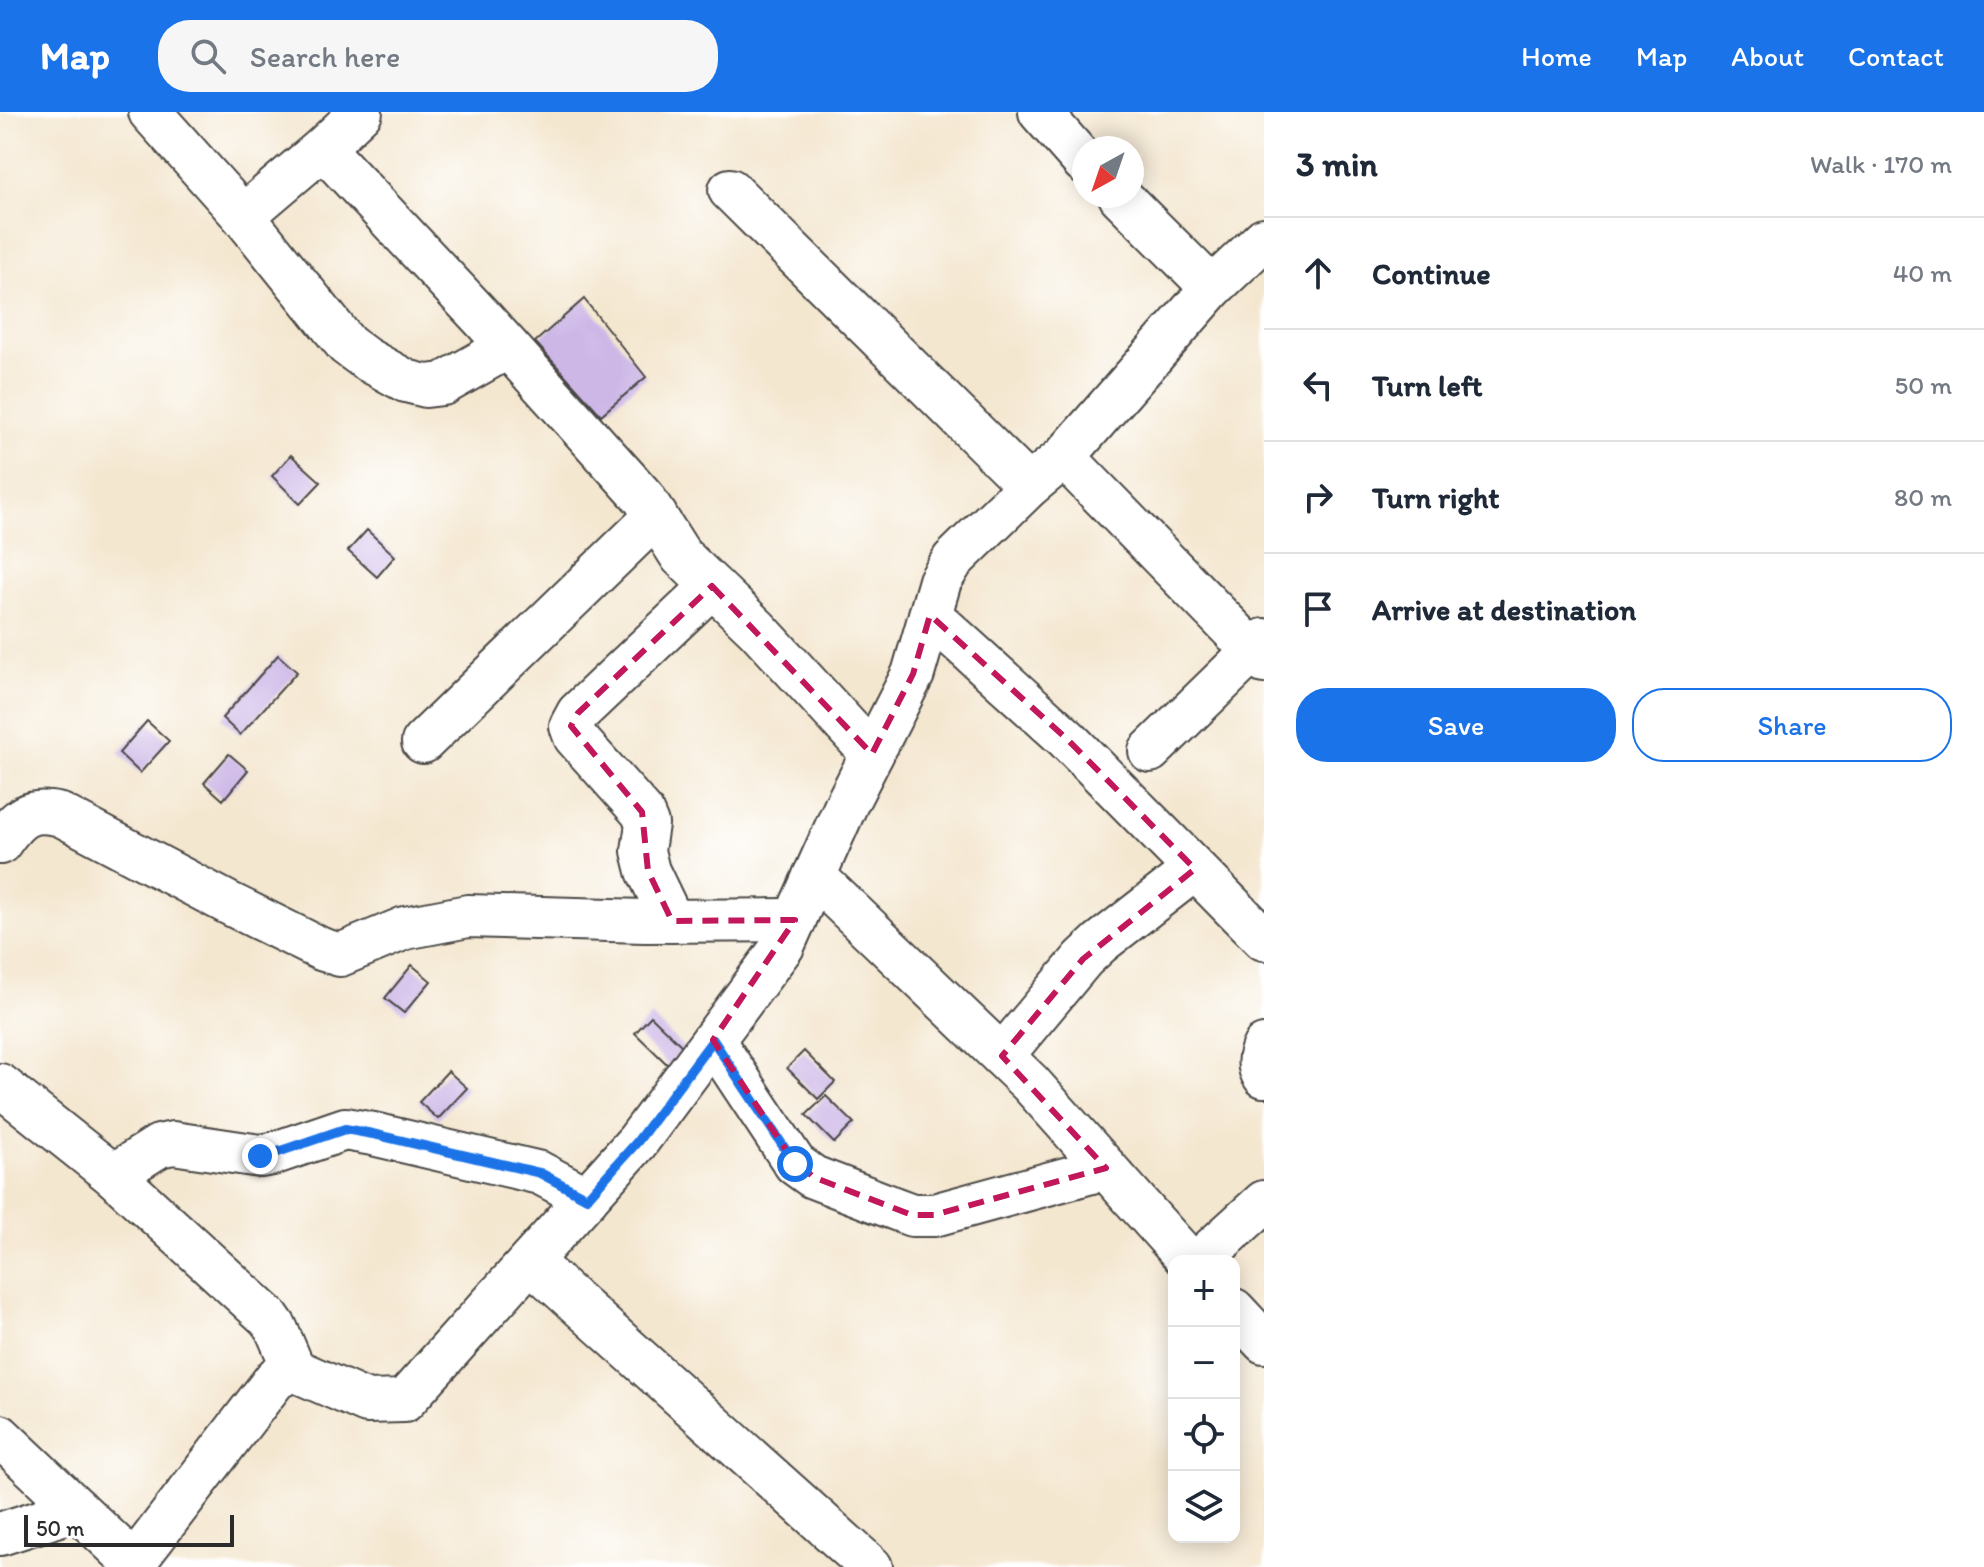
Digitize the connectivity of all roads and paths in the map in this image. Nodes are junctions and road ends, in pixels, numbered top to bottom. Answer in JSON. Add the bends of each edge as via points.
{"nodes":[{"id":1,"x":150,"y":112,"type":"edge"},
{"id":2,"x":361,"y":112,"type":"edge"},
{"id":3,"x":323,"y":148,"type":"junction"},
{"id":4,"x":730,"y":190,"type":"dead end"},
{"id":5,"x":1132,"y":208,"type":"edge"},
{"id":6,"x":243,"y":216,"type":"junction"},
{"id":7,"x":1262,"y":245,"type":"edge"},
{"id":8,"x":1212,"y":288,"type":"junction"},
{"id":9,"x":508,"y":347,"type":"junction"},
{"id":10,"x":1064,"y":457,"type":"junction"},
{"id":11,"x":1029,"y":486,"type":"junction"},
{"id":12,"x":656,"y":516,"type":"junction"},
{"id":13,"x":712,"y":586,"type":"junction"},
{"id":14,"x":930,"y":615,"type":"junction"},
{"id":15,"x":1260,"y":651,"type":"edge"},
{"id":16,"x":423,"y":742,"type":"dead end"},
{"id":17,"x":1150,"y":751,"type":"dead end"},
{"id":18,"x":872,"y":754,"type":"junction"},
{"id":19,"x":8,"y":818,"type":"edge"},
{"id":20,"x":1195,"y":869,"type":"junction"},
{"id":21,"x":814,"y":876,"type":"junction"},
{"id":22,"x":795,"y":920,"type":"junction"},
{"id":23,"x":672,"y":921,"type":"junction"},
{"id":24,"x":1258,"y":924,"type":"edge"},
{"id":25,"x":713,"y":1040,"type":"junction"},
{"id":26,"x":1264,"y":1046,"type":"edge"},
{"id":27,"x":1002,"y":1056,"type":"junction"},
{"id":28,"x":1264,"y":1076,"type":"edge"},
{"id":29,"x":0,"y":1085,"type":"edge"},
{"id":30,"x":1106,"y":1168,"type":"junction"},
{"id":31,"x":113,"y":1175,"type":"junction"},
{"id":32,"x":587,"y":1198,"type":"junction"},
{"id":33,"x":1264,"y":1202,"type":"edge"},
{"id":34,"x":1184,"y":1255,"type":"edge"},
{"id":35,"x":1206,"y":1255,"type":"edge"},
{"id":36,"x":530,"y":1261,"type":"junction"},
{"id":37,"x":1240,"y":1316,"type":"edge"},
{"id":38,"x":1264,"y":1342,"type":"edge"},
{"id":39,"x":294,"y":1370,"type":"junction"},
{"id":40,"x":0,"y":1436,"type":"edge"},
{"id":41,"x":77,"y":1509,"type":"junction"},
{"id":42,"x":0,"y":1534,"type":"edge"},
{"id":43,"x":132,"y":1565,"type":"edge"},
{"id":44,"x":871,"y":1567,"type":"edge"}],
"edges":[{"from":1,"to":6,"type":"street"},
{"from":2,"to":3,"type":"street"},
{"from":3,"to":6,"type":"street"},
{"from":3,"to":9,"type":"street"},
{"from":4,"to":11,"type":"street"},
{"from":5,"to":8,"type":"street"},
{"from":6,"to":9,"type":"street","via":[[347,345],[406,381],[443,384]]},
{"from":7,"to":8,"type":"street"},
{"from":8,"to":10,"type":"street"},
{"from":9,"to":12,"type":"street"},
{"from":10,"to":11,"type":"street"},
{"from":10,"to":15,"type":"street"},
{"from":11,"to":14,"type":"street","via":[[953,560]]},
{"from":12,"to":13,"type":"street","via":[[681,556]]},
{"from":12,"to":16,"type":"street"},
{"from":13,"to":18,"type":"street"},
{"from":13,"to":23,"type":"street","via":[[578,713],[571,726],[642,812],[648,871]]},
{"from":14,"to":18,"type":"street","via":[[913,674]]},
{"from":14,"to":20,"type":"street","via":[[1067,739]]},
{"from":15,"to":17,"type":"street"},
{"from":18,"to":21,"type":"street"},
{"from":19,"to":23,"type":"street","via":[[44,810],[61,815],[340,955],[405,928],[468,916]]},
{"from":20,"to":24,"type":"street"},
{"from":20,"to":27,"type":"street","via":[[1083,959]]},
{"from":21,"to":22,"type":"street"},
{"from":21,"to":27,"type":"street"},
{"from":22,"to":23,"type":"street"},
{"from":22,"to":25,"type":"street","via":[[783,946]]},
{"from":25,"to":30,"type":"street","via":[[795,1164],[813,1177],[912,1215],[934,1215]]},
{"from":25,"to":32,"type":"street","via":[[637,1142]]},
{"from":26,"to":28,"type":"street","via":[[1258,1057]]},
{"from":27,"to":30,"type":"street"},
{"from":29,"to":31,"type":"street"},
{"from":30,"to":34,"type":"street"},
{"from":31,"to":32,"type":"street","via":[[173,1143],[260,1156],[345,1129],[540,1173]]},
{"from":31,"to":39,"type":"street","via":[[269,1318]]},
{"from":32,"to":36,"type":"street"},
{"from":33,"to":35,"type":"street"},
{"from":36,"to":39,"type":"street","via":[[404,1401],[367,1402]]},
{"from":36,"to":44,"type":"street"},
{"from":37,"to":38,"type":"street"},
{"from":39,"to":43,"type":"street","via":[[276,1378]]},
{"from":40,"to":41,"type":"street"},
{"from":41,"to":42,"type":"street"},
{"from":41,"to":43,"type":"street"}]}
